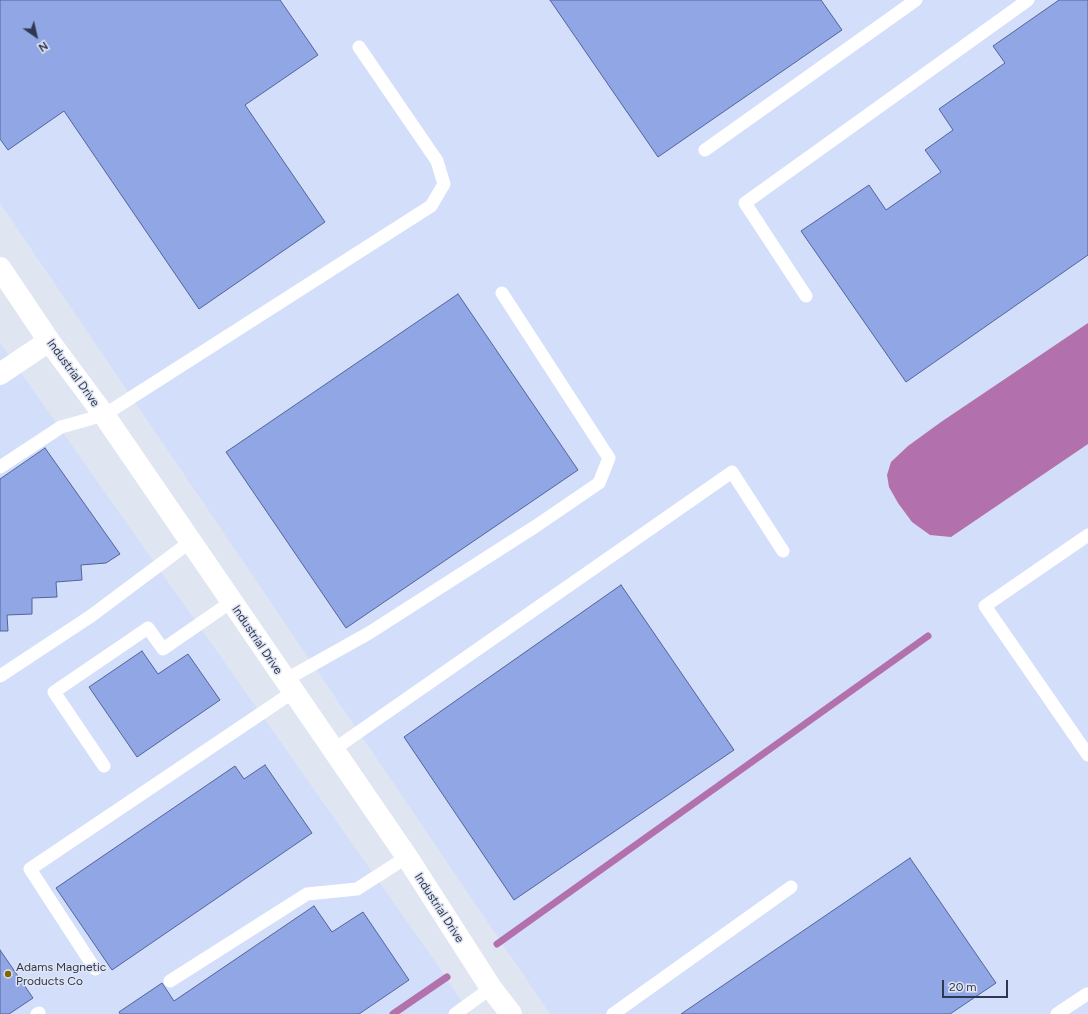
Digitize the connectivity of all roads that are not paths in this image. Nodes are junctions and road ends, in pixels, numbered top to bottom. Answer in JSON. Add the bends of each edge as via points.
{"nodes":[{"id":1,"x":916,"y":0,"type":"edge"},
{"id":2,"x":1028,"y":0,"type":"edge"},
{"id":3,"x":359,"y":47,"type":"dead end"},
{"id":4,"x":705,"y":150,"type":"dead end"},
{"id":5,"x":0,"y":268,"type":"edge"},
{"id":6,"x":502,"y":293,"type":"dead end"},
{"id":7,"x":806,"y":296,"type":"dead end"},
{"id":8,"x":49,"y":341,"type":"junction"},
{"id":9,"x":0,"y":374,"type":"edge"},
{"id":10,"x":104,"y":415,"type":"junction"},
{"id":11,"x":0,"y":467,"type":"edge"},
{"id":12,"x":1088,"y":535,"type":"edge"},
{"id":13,"x":190,"y":542,"type":"junction"},
{"id":14,"x":783,"y":551,"type":"dead end"},
{"id":15,"x":231,"y":602,"type":"junction"},
{"id":16,"x":0,"y":676,"type":"edge"},
{"id":17,"x":289,"y":686,"type":"junction"},
{"id":18,"x":333,"y":750,"type":"junction"},
{"id":19,"x":1088,"y":755,"type":"edge"},
{"id":20,"x":104,"y":766,"type":"dead end"},
{"id":21,"x":407,"y":857,"type":"junction"},
{"id":22,"x":791,"y":887,"type":"dead end"},
{"id":23,"x":95,"y":969,"type":"dead end"},
{"id":24,"x":170,"y":981,"type":"dead end"},
{"id":25,"x":491,"y":988,"type":"junction"},
{"id":26,"x":1087,"y":994,"type":"dead end"},
{"id":27,"x":454,"y":1014,"type":"edge"},
{"id":28,"x":510,"y":1014,"type":"edge"},
{"id":29,"x":613,"y":1014,"type":"edge"},
{"id":30,"x":1057,"y":1014,"type":"edge"}],
"edges":[{"from":1,"to":4,"type":"lane"},
{"from":2,"to":7,"type":"lane","via":[[745,202]]},
{"from":3,"to":10,"type":"lane","via":[[437,161],[444,184],[431,206]]},
{"from":5,"to":8,"type":"street","name":"Industrial Drive"},
{"from":6,"to":17,"type":"lane","via":[[609,458],[599,482],[536,526]]},
{"from":8,"to":9,"type":"street"},
{"from":8,"to":10,"type":"street","name":"Industrial Drive"},
{"from":10,"to":11,"type":"lane","via":[[61,427]]},
{"from":10,"to":13,"type":"street","name":"Industrial Drive"},
{"from":12,"to":19,"type":"lane","via":[[985,606]]},
{"from":13,"to":15,"type":"street","name":"Industrial Drive"},
{"from":13,"to":16,"type":"lane","via":[[91,616]]},
{"from":14,"to":18,"type":"lane","via":[[732,472]]},
{"from":15,"to":17,"type":"street","name":"Industrial Drive"},
{"from":15,"to":20,"type":"lane","via":[[163,649],[148,628],[54,692]]},
{"from":17,"to":18,"type":"street","name":"Industrial Drive"},
{"from":17,"to":23,"type":"lane","via":[[30,869]]},
{"from":18,"to":21,"type":"street","name":"Industrial Drive"},
{"from":21,"to":24,"type":"lane","via":[[357,889],[307,894]]},
{"from":21,"to":25,"type":"street","name":"Industrial Drive"},
{"from":22,"to":29,"type":"lane"},
{"from":25,"to":27,"type":"lane"},
{"from":25,"to":28,"type":"street","name":"Industrial Drive"},
{"from":26,"to":30,"type":"lane"}]}
